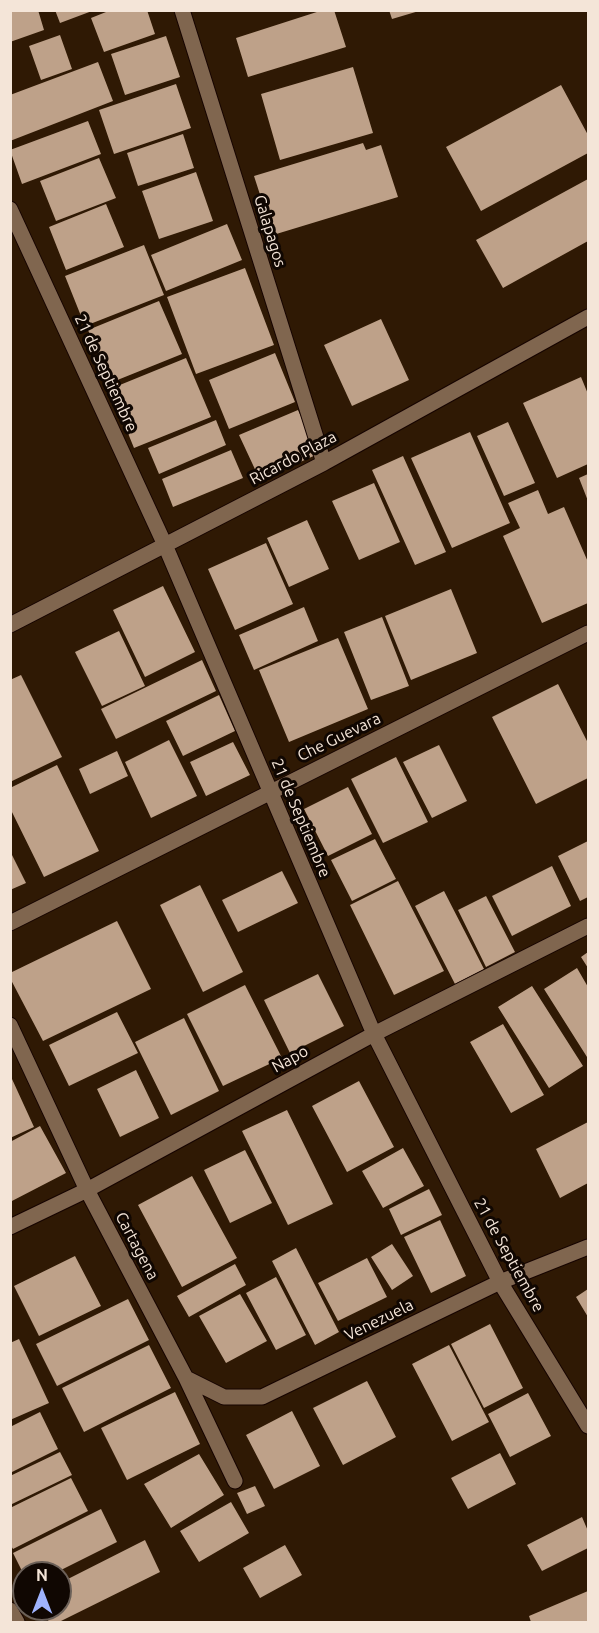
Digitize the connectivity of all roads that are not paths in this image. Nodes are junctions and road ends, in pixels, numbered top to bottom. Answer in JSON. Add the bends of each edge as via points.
{"nodes":[{"id":1,"x":182,"y":10,"type":"edge"},
{"id":2,"x":10,"y":209,"type":"edge"},
{"id":3,"x":588,"y":317,"type":"edge"},
{"id":4,"x":324,"y":463,"type":"junction"},
{"id":5,"x":165,"y":545,"type":"junction"},
{"id":6,"x":10,"y":625,"type":"edge"},
{"id":7,"x":588,"y":633,"type":"edge"},
{"id":8,"x":270,"y":791,"type":"junction"},
{"id":9,"x":10,"y":923,"type":"edge"},
{"id":10,"x":588,"y":926,"type":"edge"},
{"id":11,"x":10,"y":1025,"type":"edge"},
{"id":12,"x":374,"y":1034,"type":"junction"},
{"id":13,"x":87,"y":1190,"type":"junction"},
{"id":14,"x":10,"y":1227,"type":"edge"},
{"id":15,"x":588,"y":1247,"type":"edge"},
{"id":16,"x":500,"y":1281,"type":"junction"},
{"id":17,"x":186,"y":1377,"type":"junction"},
{"id":18,"x":588,"y":1426,"type":"edge"},
{"id":19,"x":236,"y":1481,"type":"dead end"},
{"id":20,"x":10,"y":1610,"type":"edge"},
{"id":21,"x":17,"y":1623,"type":"edge"}],
"edges":[{"from":1,"to":4,"type":"street","name":"Galapagos"},
{"from":2,"to":5,"type":"street","name":"21 de Septiembre"},
{"from":3,"to":4,"type":"street","name":"Ricardo Plaza"},
{"from":4,"to":5,"type":"street","name":"Ricardo Plaza"},
{"from":5,"to":6,"type":"street","name":"Ricardo Plaza"},
{"from":5,"to":8,"type":"street","name":"21 de Septiembre"},
{"from":7,"to":8,"type":"street","name":"Che Guevara"},
{"from":8,"to":9,"type":"street","name":"Che Guevara"},
{"from":8,"to":12,"type":"street","name":"21 de Septiembre"},
{"from":10,"to":12,"type":"street","name":"Napo"},
{"from":11,"to":13,"type":"street","name":"Cartagena"},
{"from":12,"to":13,"type":"street","name":"Napo"},
{"from":12,"to":16,"type":"street","name":"21 de Septiembre"},
{"from":13,"to":14,"type":"street","name":"Napo"},
{"from":13,"to":17,"type":"street","name":"Cartagena"},
{"from":15,"to":16,"type":"street","name":"Venezuela"},
{"from":16,"to":17,"type":"street","name":"Venezuela","via":[[262,1397],[224,1397]]},
{"from":16,"to":18,"type":"street","name":"21 de Septiembre"},
{"from":17,"to":19,"type":"street","name":"Cartagena"},
{"from":20,"to":21,"type":"street"}]}
